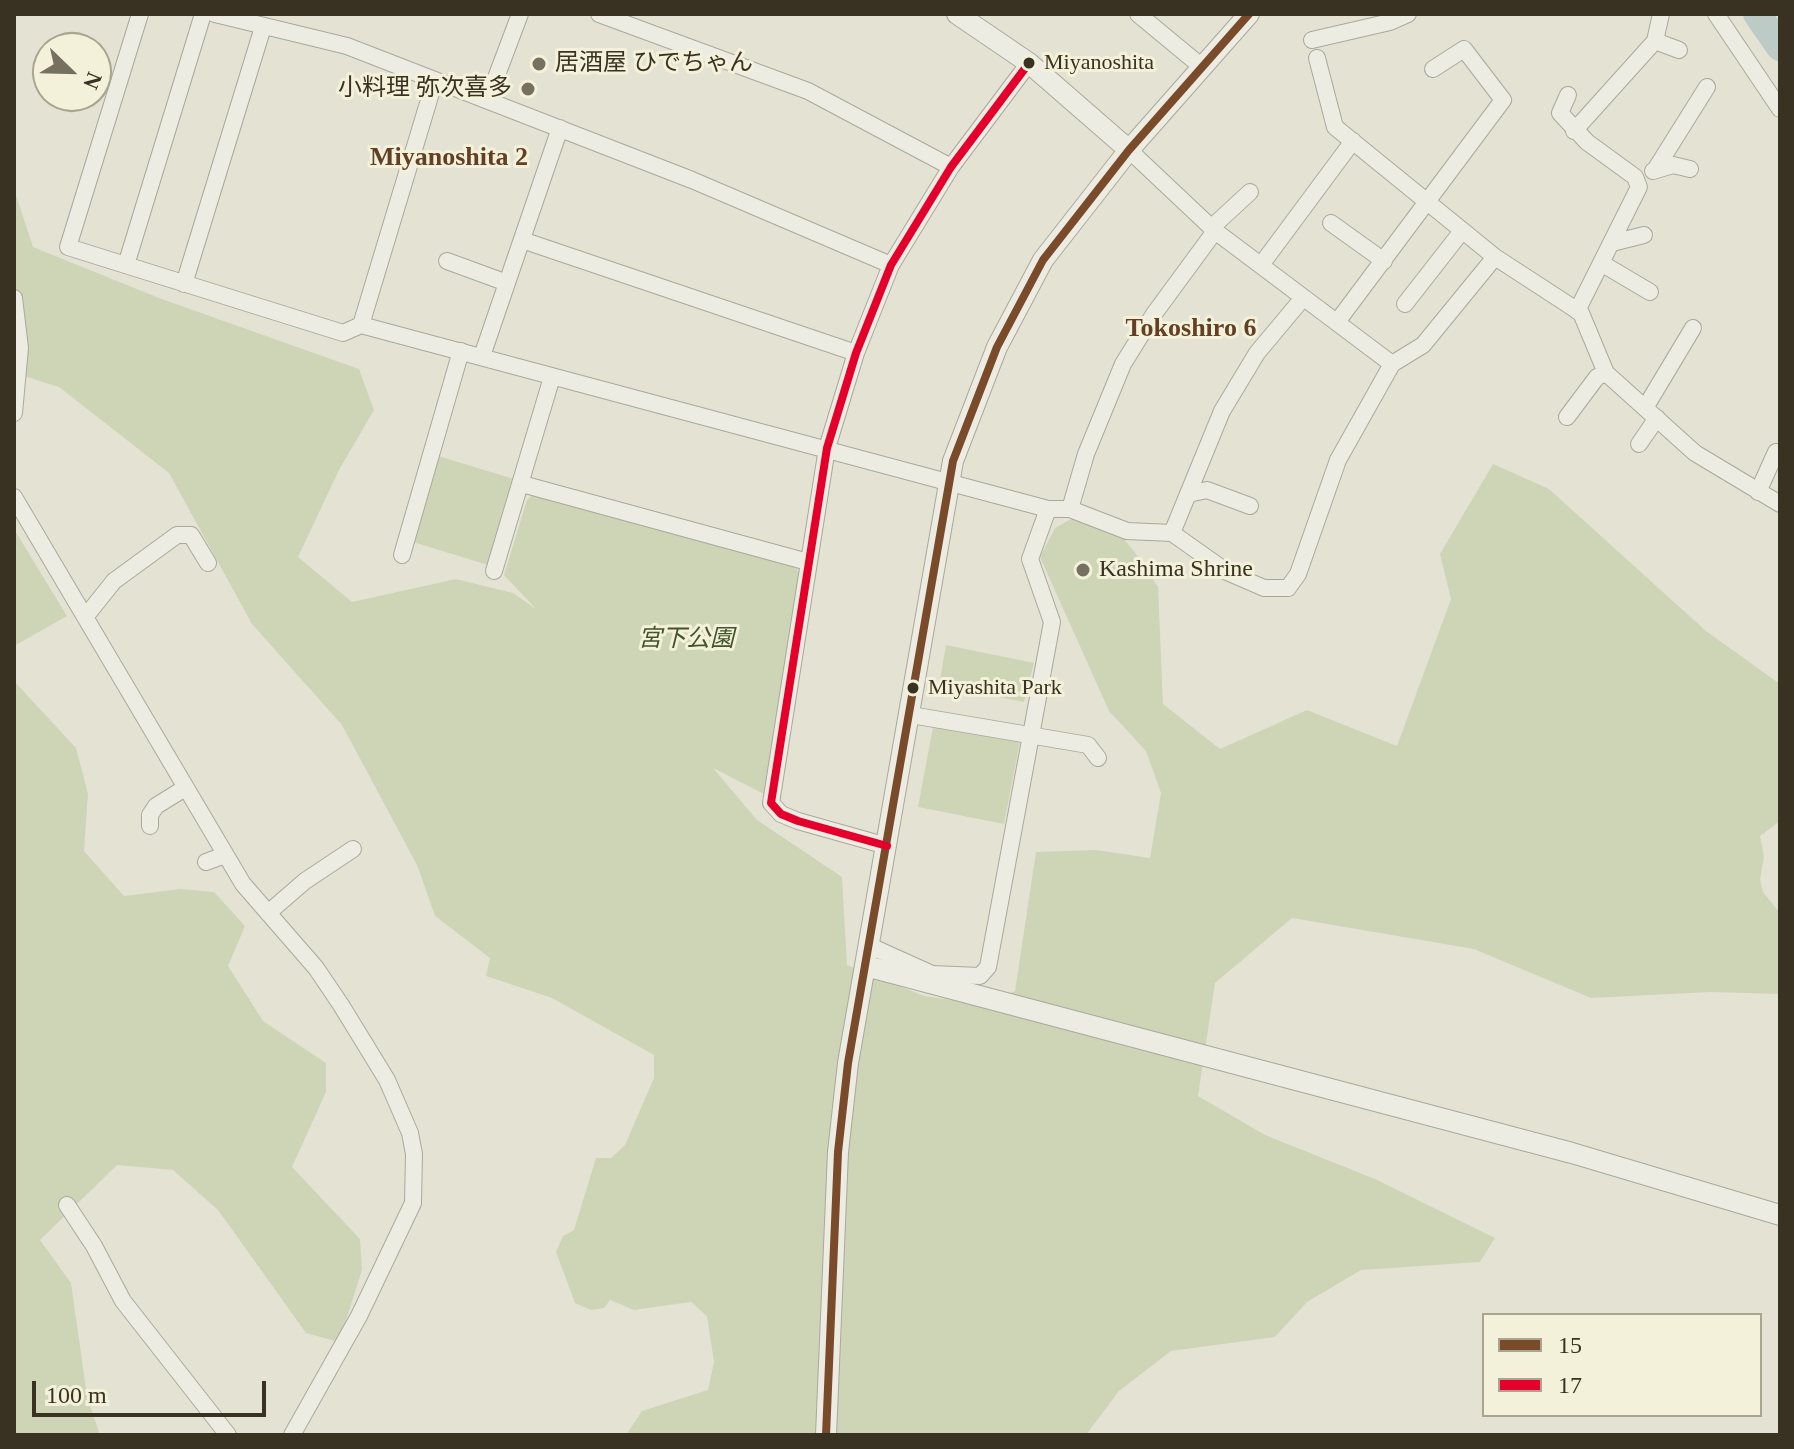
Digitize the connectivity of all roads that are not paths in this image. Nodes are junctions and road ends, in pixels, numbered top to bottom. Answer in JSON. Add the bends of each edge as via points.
{"nodes":[{"id":1,"x":140,"y":14,"type":"edge"},
{"id":2,"x":203,"y":14,"type":"edge"},
{"id":3,"x":215,"y":14,"type":"edge"},
{"id":4,"x":520,"y":14,"type":"edge"},
{"id":5,"x":599,"y":14,"type":"edge"},
{"id":6,"x":957,"y":14,"type":"edge"},
{"id":7,"x":1138,"y":14,"type":"edge"},
{"id":8,"x":1408,"y":14,"type":"edge"},
{"id":9,"x":1661,"y":14,"type":"edge"},
{"id":10,"x":1716,"y":14,"type":"edge"},
{"id":11,"x":245,"y":17,"type":"edge"},
{"id":12,"x":1246,"y":18,"type":"edge"},
{"id":13,"x":263,"y":27,"type":"junction"},
{"id":14,"x":1312,"y":40,"type":"dead end"},
{"id":15,"x":1655,"y":41,"type":"junction"},
{"id":16,"x":1679,"y":50,"type":"dead end"},
{"id":17,"x":1317,"y":58,"type":"dead end"},
{"id":18,"x":1029,"y":63,"type":"junction"},
{"id":19,"x":1202,"y":67,"type":"junction"},
{"id":20,"x":1433,"y":69,"type":"dead end"},
{"id":21,"x":435,"y":80,"type":"junction"},
{"id":22,"x":1707,"y":87,"type":"dead end"},
{"id":23,"x":1568,"y":95,"type":"dead end"},
{"id":24,"x":488,"y":99,"type":"junction"},
{"id":25,"x":1780,"y":109,"type":"edge"},
{"id":26,"x":560,"y":128,"type":"junction"},
{"id":27,"x":1574,"y":131,"type":"junction"},
{"id":28,"x":1353,"y":141,"type":"junction"},
{"id":29,"x":1129,"y":150,"type":"junction"},
{"id":30,"x":951,"y":167,"type":"junction"},
{"id":31,"x":1690,"y":169,"type":"dead end"},
{"id":32,"x":1655,"y":170,"type":"junction"},
{"id":33,"x":1638,"y":182,"type":"junction"},
{"id":34,"x":1250,"y":192,"type":"dead end"},
{"id":35,"x":1428,"y":203,"type":"junction"},
{"id":36,"x":1331,"y":223,"type":"dead end"},
{"id":37,"x":1213,"y":230,"type":"junction"},
{"id":38,"x":1462,"y":231,"type":"junction"},
{"id":39,"x":1644,"y":235,"type":"dead end"},
{"id":40,"x":522,"y":240,"type":"junction"},
{"id":41,"x":1612,"y":243,"type":"junction"},
{"id":42,"x":1495,"y":257,"type":"junction"},
{"id":43,"x":447,"y":261,"type":"dead end"},
{"id":44,"x":1384,"y":261,"type":"junction"},
{"id":45,"x":1601,"y":263,"type":"junction"},
{"id":46,"x":126,"y":265,"type":"junction"},
{"id":47,"x":891,"y":265,"type":"junction"},
{"id":48,"x":1261,"y":265,"type":"junction"},
{"id":49,"x":507,"y":283,"type":"junction"},
{"id":50,"x":184,"y":284,"type":"junction"},
{"id":51,"x":1650,"y":292,"type":"dead end"},
{"id":52,"x":14,"y":298,"type":"edge"},
{"id":53,"x":1303,"y":298,"type":"junction"},
{"id":54,"x":1405,"y":304,"type":"dead end"},
{"id":55,"x":1577,"y":311,"type":"junction"},
{"id":56,"x":1337,"y":322,"type":"junction"},
{"id":57,"x":361,"y":325,"type":"junction"},
{"id":58,"x":1693,"y":328,"type":"dead end"},
{"id":59,"x":461,"y":351,"type":"junction"},
{"id":60,"x":856,"y":353,"type":"junction"},
{"id":61,"x":482,"y":356,"type":"junction"},
{"id":62,"x":1392,"y":364,"type":"junction"},
{"id":63,"x":1606,"y":373,"type":"junction"},
{"id":64,"x":552,"y":377,"type":"junction"},
{"id":65,"x":14,"y":413,"type":"edge"},
{"id":66,"x":1651,"y":413,"type":"junction"},
{"id":67,"x":1567,"y":417,"type":"dead end"},
{"id":68,"x":1639,"y":444,"type":"dead end"},
{"id":69,"x":827,"y":448,"type":"junction"},
{"id":70,"x":1776,"y":452,"type":"dead end"},
{"id":71,"x":948,"y":483,"type":"junction"},
{"id":72,"x":522,"y":484,"type":"junction"},
{"id":73,"x":1758,"y":492,"type":"junction"},
{"id":74,"x":1188,"y":494,"type":"junction"},
{"id":75,"x":14,"y":497,"type":"edge"},
{"id":76,"x":1780,"y":504,"type":"edge"},
{"id":77,"x":1250,"y":506,"type":"dead end"},
{"id":78,"x":1048,"y":509,"type":"junction"},
{"id":79,"x":1070,"y":509,"type":"junction"},
{"id":80,"x":1172,"y":533,"type":"junction"},
{"id":81,"x":402,"y":555,"type":"dead end"},
{"id":82,"x":808,"y":562,"type":"junction"},
{"id":83,"x":208,"y":563,"type":"dead end"},
{"id":84,"x":494,"y":571,"type":"dead end"},
{"id":85,"x":86,"y":616,"type":"junction"},
{"id":86,"x":911,"y":715,"type":"junction"},
{"id":87,"x":1029,"y":737,"type":"junction"},
{"id":88,"x":1098,"y":758,"type":"dead end"},
{"id":89,"x":185,"y":788,"type":"junction"},
{"id":90,"x":150,"y":826,"type":"dead end"},
{"id":91,"x":887,"y":846,"type":"junction"},
{"id":92,"x":353,"y":849,"type":"dead end"},
{"id":93,"x":225,"y":855,"type":"junction"},
{"id":94,"x":206,"y":862,"type":"dead end"},
{"id":95,"x":268,"y":913,"type":"junction"},
{"id":96,"x":868,"y":956,"type":"junction"},
{"id":97,"x":67,"y":1205,"type":"dead end"},
{"id":98,"x":1780,"y":1215,"type":"edge"},
{"id":99,"x":228,"y":1435,"type":"edge"},
{"id":100,"x":292,"y":1435,"type":"edge"},
{"id":101,"x":826,"y":1435,"type":"edge"}],
"edges":[{"from":1,"to":46,"type":"street","via":[[68,247]]},
{"from":2,"to":46,"type":"street"},
{"from":3,"to":11,"type":"street"},
{"from":4,"to":24,"type":"street"},
{"from":5,"to":30,"type":"street","via":[[808,91]]},
{"from":6,"to":18,"type":"street"},
{"from":7,"to":19,"type":"street"},
{"from":8,"to":14,"type":"street"},
{"from":9,"to":15,"type":"street"},
{"from":10,"to":25,"type":"street"},
{"from":11,"to":13,"type":"street"},
{"from":12,"to":19,"type":"street"},
{"from":13,"to":21,"type":"street","via":[[347,46]]},
{"from":13,"to":50,"type":"street"},
{"from":15,"to":16,"type":"street"},
{"from":15,"to":27,"type":"street"},
{"from":17,"to":28,"type":"street","via":[[1335,127]]},
{"from":18,"to":29,"type":"street"},
{"from":18,"to":30,"type":"street"},
{"from":19,"to":29,"type":"street"},
{"from":20,"to":35,"type":"street","via":[[1464,49],[1503,100]]},
{"from":21,"to":24,"type":"street"},
{"from":21,"to":57,"type":"street"},
{"from":22,"to":32,"type":"street"},
{"from":23,"to":27,"type":"street","via":[[1560,113]]},
{"from":24,"to":26,"type":"street"},
{"from":26,"to":40,"type":"street"},
{"from":26,"to":47,"type":"street"},
{"from":27,"to":33,"type":"street"},
{"from":28,"to":35,"type":"street"},
{"from":28,"to":48,"type":"street"},
{"from":29,"to":37,"type":"street"},
{"from":29,"to":71,"type":"street","via":[[1050,251],[1021,299],[976,397]]},
{"from":30,"to":47,"type":"street"},
{"from":31,"to":32,"type":"street","via":[[1673,165]]},
{"from":32,"to":33,"type":"street"},
{"from":33,"to":41,"type":"street"},
{"from":34,"to":37,"type":"street"},
{"from":35,"to":38,"type":"street"},
{"from":35,"to":44,"type":"street"},
{"from":36,"to":44,"type":"street"},
{"from":37,"to":48,"type":"street"},
{"from":37,"to":79,"type":"street","via":[[1123,364]]},
{"from":38,"to":42,"type":"street"},
{"from":38,"to":54,"type":"street"},
{"from":39,"to":41,"type":"street"},
{"from":40,"to":49,"type":"street"},
{"from":40,"to":60,"type":"street"},
{"from":41,"to":45,"type":"street"},
{"from":42,"to":55,"type":"street"},
{"from":42,"to":62,"type":"street","via":[[1423,345]]},
{"from":43,"to":49,"type":"street"},
{"from":44,"to":56,"type":"street"},
{"from":45,"to":51,"type":"street"},
{"from":45,"to":55,"type":"street"},
{"from":46,"to":50,"type":"street"},
{"from":47,"to":60,"type":"street"},
{"from":48,"to":53,"type":"street"},
{"from":49,"to":61,"type":"street"},
{"from":50,"to":57,"type":"street","via":[[343,333]]},
{"from":52,"to":65,"type":"street","via":[[20,348]]},
{"from":53,"to":56,"type":"street"},
{"from":53,"to":74,"type":"street","via":[[1257,353],[1222,411]]},
{"from":55,"to":63,"type":"street"},
{"from":56,"to":62,"type":"street"},
{"from":57,"to":59,"type":"street"},
{"from":58,"to":66,"type":"street"},
{"from":59,"to":61,"type":"street"},
{"from":59,"to":81,"type":"street"},
{"from":60,"to":69,"type":"street"},
{"from":61,"to":64,"type":"street"},
{"from":62,"to":80,"type":"street","via":[[1338,460],[1298,574],[1288,588],[1264,588],[1227,572]]},
{"from":63,"to":66,"type":"street"},
{"from":63,"to":67,"type":"street","via":[[1597,377]]},
{"from":64,"to":69,"type":"street"},
{"from":64,"to":72,"type":"street"},
{"from":66,"to":68,"type":"street"},
{"from":66,"to":73,"type":"street","via":[[1695,453]]},
{"from":69,"to":71,"type":"street"},
{"from":69,"to":82,"type":"street"},
{"from":70,"to":73,"type":"street"},
{"from":71,"to":78,"type":"street"},
{"from":71,"to":86,"type":"street"},
{"from":72,"to":82,"type":"street"},
{"from":72,"to":84,"type":"street"},
{"from":73,"to":76,"type":"street"},
{"from":74,"to":77,"type":"street","via":[[1207,490]]},
{"from":74,"to":80,"type":"street"},
{"from":75,"to":85,"type":"street"},
{"from":78,"to":79,"type":"street"},
{"from":78,"to":87,"type":"street","via":[[1030,553],[1052,622]]},
{"from":79,"to":80,"type":"street","via":[[1127,531]]},
{"from":82,"to":91,"type":"street","via":[[771,803],[798,821]]},
{"from":83,"to":85,"type":"street","via":[[191,535],[177,535],[114,581]]},
{"from":85,"to":89,"type":"street"},
{"from":86,"to":87,"type":"street"},
{"from":86,"to":91,"type":"street"},
{"from":87,"to":88,"type":"street","via":[[1088,745]]},
{"from":87,"to":96,"type":"street","via":[[985,972],[932,974]]},
{"from":89,"to":90,"type":"street","via":[[153,809]]},
{"from":89,"to":93,"type":"street"},
{"from":91,"to":96,"type":"street"},
{"from":92,"to":95,"type":"street"},
{"from":93,"to":94,"type":"street"},
{"from":93,"to":95,"type":"street"},
{"from":95,"to":100,"type":"street","via":[[316,968],[379,1067],[410,1133],[414,1154],[413,1203],[404,1225]]},
{"from":96,"to":98,"type":"street"},
{"from":96,"to":101,"type":"street","via":[[838,1152]]},
{"from":97,"to":99,"type":"street","via":[[123,1301]]}]}
